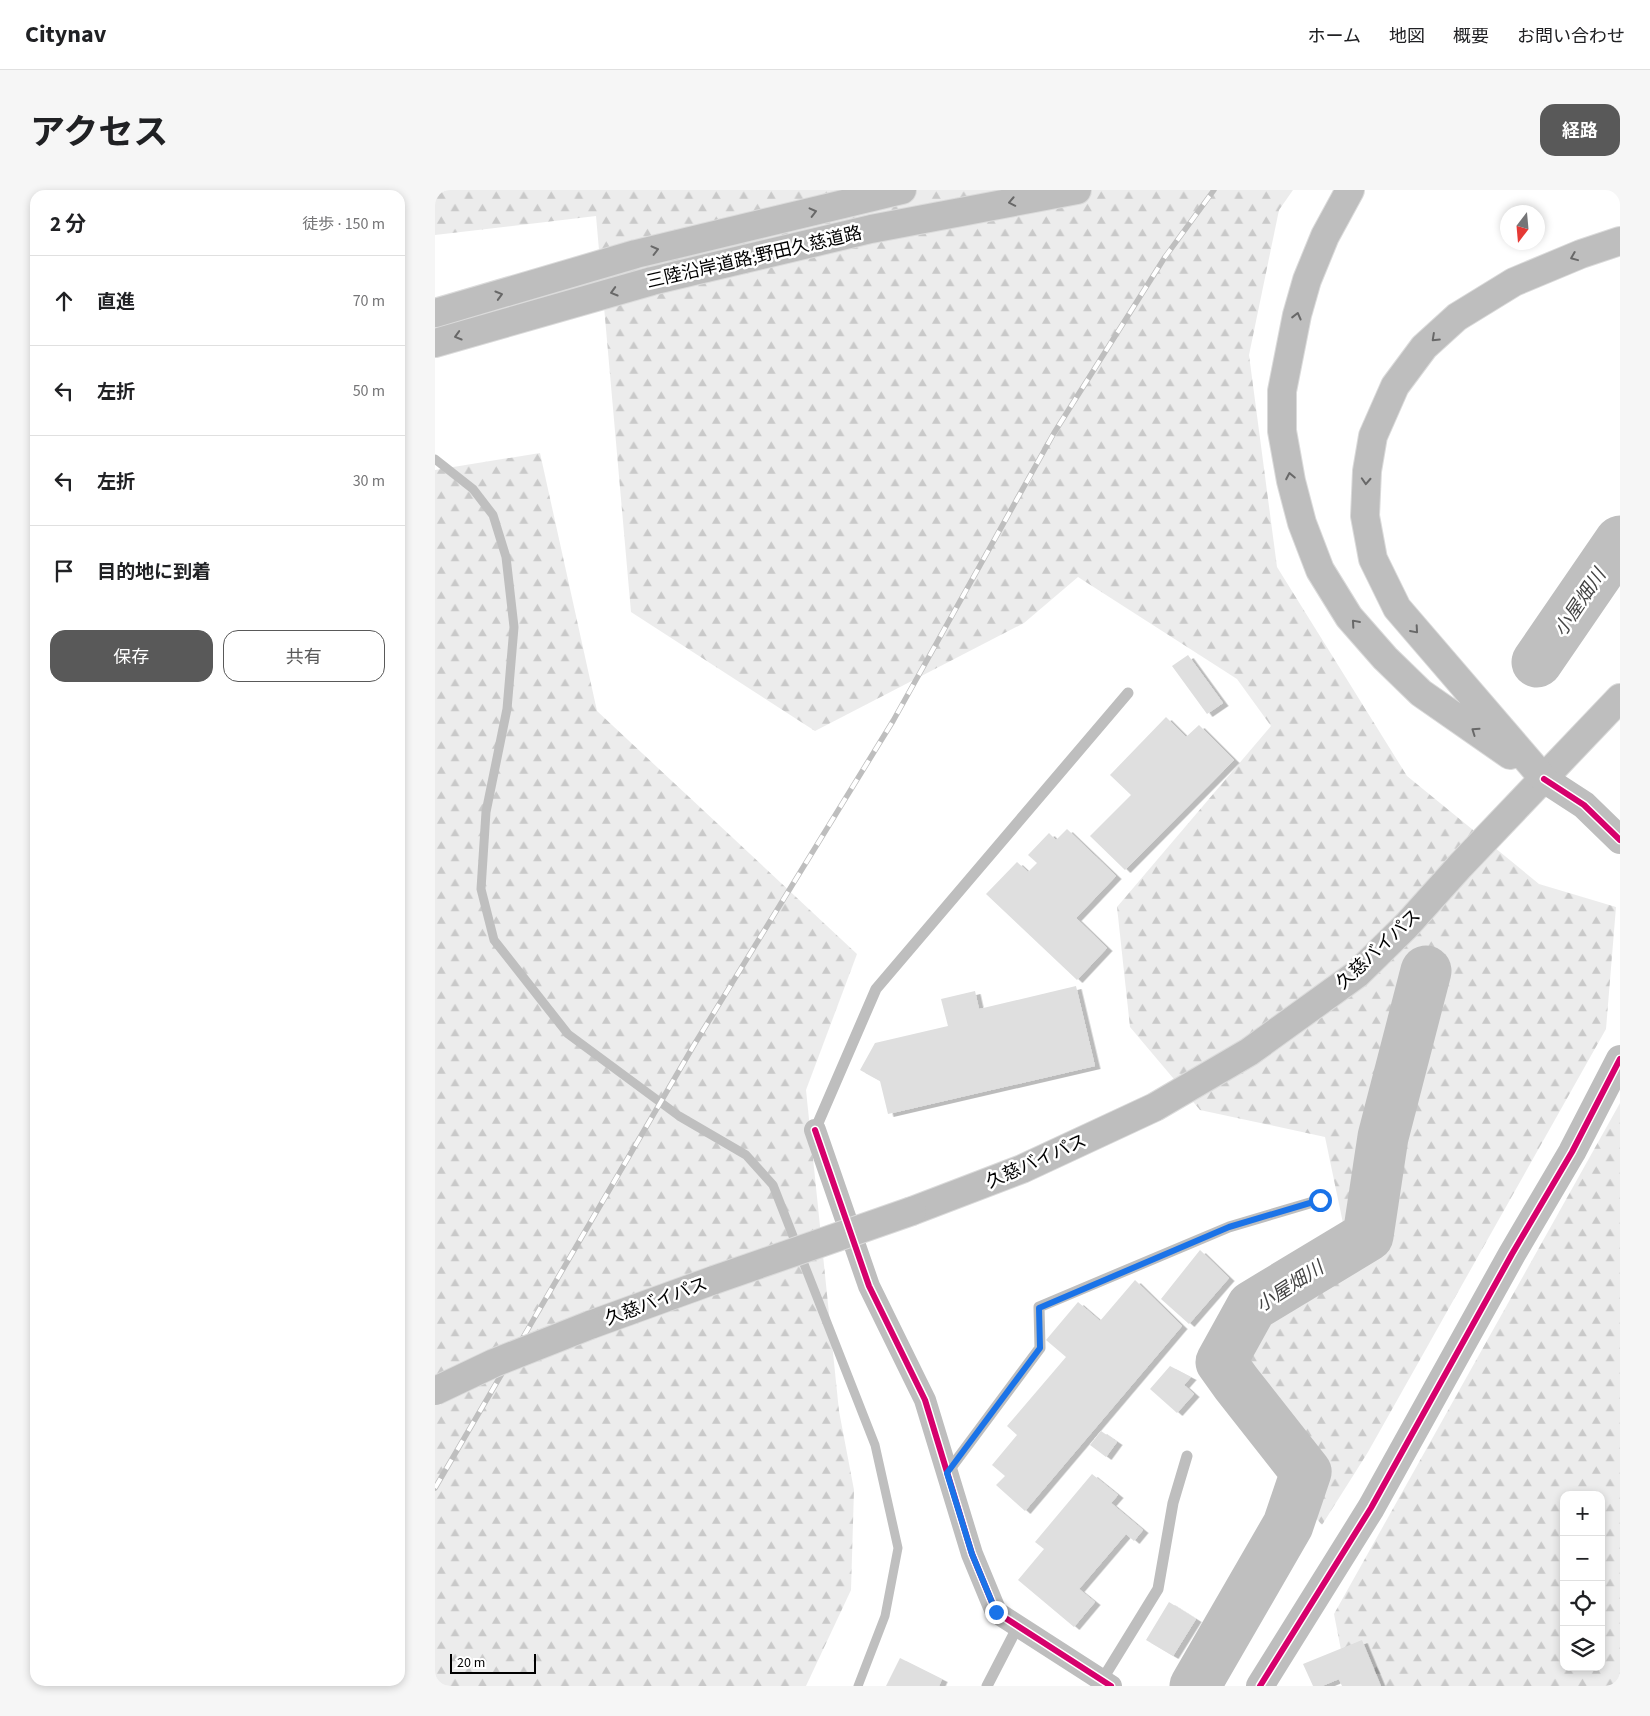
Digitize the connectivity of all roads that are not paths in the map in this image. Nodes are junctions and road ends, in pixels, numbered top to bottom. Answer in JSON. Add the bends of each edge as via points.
{"nodes":[{"id":1,"x":902,"y":190,"type":"edge"},
{"id":2,"x":1077,"y":190,"type":"edge"},
{"id":3,"x":1350,"y":190,"type":"edge"},
{"id":4,"x":1620,"y":241,"type":"edge"},
{"id":5,"x":435,"y":313,"type":"edge"},
{"id":6,"x":435,"y":343,"type":"edge"},
{"id":7,"x":1128,"y":692,"type":"dead end"},
{"id":8,"x":1620,"y":698,"type":"edge"},
{"id":9,"x":1544,"y":778,"type":"junction"},
{"id":10,"x":1620,"y":840,"type":"edge"},
{"id":11,"x":1620,"y":1058,"type":"edge"},
{"id":12,"x":815,"y":1130,"type":"joint"},
{"id":13,"x":1320,"y":1200,"type":"dead end"},
{"id":14,"x":435,"y":1391,"type":"edge"},
{"id":15,"x":1187,"y":1456,"type":"dead end"},
{"id":16,"x":947,"y":1473,"type":"junction"},
{"id":17,"x":1018,"y":1626,"type":"junction"},
{"id":18,"x":1105,"y":1684,"type":"edge"},
{"id":19,"x":987,"y":1686,"type":"edge"},
{"id":20,"x":1260,"y":1686,"type":"edge"}],
"edges":[{"from":5,"to":1,"type":"main road","name":"三陸沿岸道路;野田久慈道路","one_way":true,"via":[[637,254]]},
{"from":2,"to":6,"type":"main road","name":"三陸沿岸道路;野田久慈道路","one_way":true,"via":[[871,229],[652,281]]},
{"from":9,"to":3,"type":"main road","one_way":true,"via":[[1421,693],[1385,658],[1349,617],[1334,593],[1320,570],[1302,523],[1283,431],[1283,391],[1307,280],[1325,236]]},
{"from":4,"to":9,"type":"main road","one_way":true,"via":[[1514,282],[1457,317],[1424,347],[1395,386],[1373,436],[1367,471],[1365,516],[1373,559],[1397,608]]},
{"from":7,"to":12,"type":"lane","via":[[875,989]]},
{"from":8,"to":9,"type":"main road","name":"久慈バイパス"},
{"from":9,"to":10,"type":"main road","via":[[1584,805]]},
{"from":9,"to":14,"type":"main road","name":"久慈バイパス","bridge":true,"via":[[1357,974],[1249,1052],[1155,1107],[1022,1169],[590,1325],[493,1362]]},
{"from":11,"to":20,"type":"main road","via":[[1572,1152],[1371,1508]]},
{"from":12,"to":16,"type":"street","via":[[869,1286],[925,1400]]},
{"from":13,"to":16,"type":"lane","via":[[1229,1227],[1039,1308],[1040,1348]]},
{"from":15,"to":18,"type":"lane","via":[[1173,1503],[1158,1589]]},
{"from":16,"to":17,"type":"street","via":[[972,1554],[996,1612]]},
{"from":17,"to":18,"type":"street"},
{"from":17,"to":19,"type":"lane"}]}
